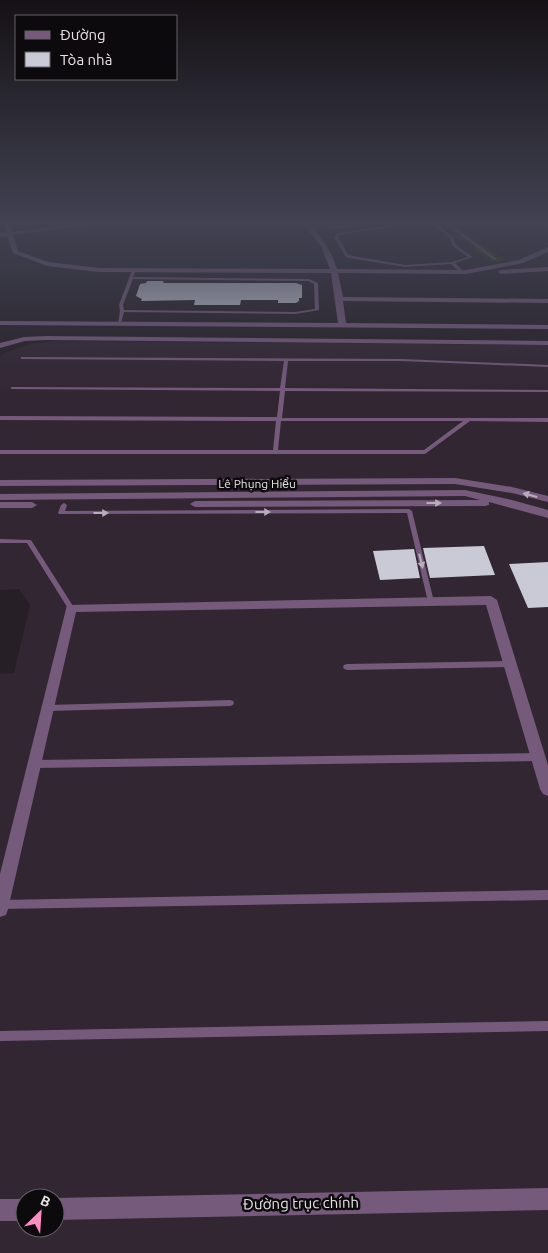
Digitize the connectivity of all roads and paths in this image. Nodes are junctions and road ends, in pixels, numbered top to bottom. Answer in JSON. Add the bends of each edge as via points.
{"nodes":[{"id":1,"x":130,"y":280,"type":"edge"},
{"id":2,"x":311,"y":280,"type":"edge"},
{"id":3,"x":335,"y":280,"type":"edge"},
{"id":4,"x":340,"y":299,"type":"junction"},
{"id":5,"x":548,"y":301,"type":"edge"},
{"id":6,"x":122,"y":311,"type":"junction"},
{"id":7,"x":221,"y":312,"type":"junction"},
{"id":8,"x":0,"y":323,"type":"edge"},
{"id":9,"x":118,"y":323,"type":"junction"},
{"id":10,"x":220,"y":324,"type":"junction"},
{"id":11,"x":342,"y":324,"type":"junction"},
{"id":12,"x":548,"y":327,"type":"edge"},
{"id":13,"x":548,"y":343,"type":"edge"},
{"id":14,"x":0,"y":346,"type":"edge"},
{"id":15,"x":23,"y":358,"type":"dead end"},
{"id":16,"x":286,"y":359,"type":"junction"},
{"id":17,"x":548,"y":367,"type":"edge"},
{"id":18,"x":12,"y":388,"type":"dead end"},
{"id":19,"x":283,"y":390,"type":"junction"},
{"id":20,"x":548,"y":392,"type":"edge"},
{"id":21,"x":0,"y":418,"type":"edge"},
{"id":22,"x":280,"y":420,"type":"junction"},
{"id":23,"x":468,"y":420,"type":"junction"},
{"id":24,"x":548,"y":420,"type":"edge"},
{"id":25,"x":0,"y":452,"type":"edge"},
{"id":26,"x":275,"y":452,"type":"junction"},
{"id":27,"x":0,"y":484,"type":"edge"},
{"id":28,"x":0,"y":488,"type":"edge"},
{"id":29,"x":68,"y":493,"type":"junction"},
{"id":30,"x":0,"y":497,"type":"edge"},
{"id":31,"x":548,"y":499,"type":"edge"},
{"id":32,"x":0,"y":506,"type":"edge"},
{"id":33,"x":548,"y":514,"type":"edge"},
{"id":34,"x":0,"y":541,"type":"edge"},
{"id":35,"x":431,"y":602,"type":"junction"},
{"id":36,"x":71,"y":608,"type":"junction"},
{"id":37,"x":510,"y":664,"type":"junction"},
{"id":38,"x":347,"y":667,"type":"dead end"},
{"id":39,"x":230,"y":703,"type":"dead end"},
{"id":40,"x":48,"y":708,"type":"junction"},
{"id":41,"x":538,"y":757,"type":"junction"},
{"id":42,"x":34,"y":764,"type":"junction"},
{"id":43,"x":548,"y":789,"type":"edge"},
{"id":44,"x":548,"y":895,"type":"edge"},
{"id":45,"x":0,"y":907,"type":"edge"},
{"id":46,"x":548,"y":1026,"type":"edge"},
{"id":47,"x":0,"y":1036,"type":"edge"},
{"id":48,"x":548,"y":1199,"type":"edge"},
{"id":49,"x":65,"y":1209,"type":"edge"},
{"id":50,"x":0,"y":1210,"type":"edge"},
{"id":51,"x":15,"y":1210,"type":"edge"}],
"edges":[{"from":1,"to":6,"type":"lane","via":[[121,305]]},
{"from":2,"to":7,"type":"lane","via":[[316,282],[315,312]]},
{"from":3,"to":4,"type":"street"},
{"from":4,"to":5,"type":"street"},
{"from":4,"to":11,"type":"street"},
{"from":6,"to":7,"type":"lane"},
{"from":6,"to":9,"type":"lane"},
{"from":7,"to":10,"type":"lane"},
{"from":8,"to":9,"type":"street"},
{"from":9,"to":10,"type":"street"},
{"from":10,"to":11,"type":"street"},
{"from":11,"to":12,"type":"street"},
{"from":13,"to":14,"type":"street","via":[[46,338],[24,339]]},
{"from":15,"to":16,"type":"lane"},
{"from":16,"to":17,"type":"lane","via":[[458,361]]},
{"from":16,"to":19,"type":"lane"},
{"from":18,"to":19,"type":"lane"},
{"from":19,"to":20,"type":"lane"},
{"from":19,"to":22,"type":"lane"},
{"from":21,"to":22,"type":"lane"},
{"from":22,"to":23,"type":"lane"},
{"from":22,"to":26,"type":"lane"},
{"from":23,"to":24,"type":"lane"},
{"from":23,"to":26,"type":"lane","via":[[425,452]]},
{"from":25,"to":26,"type":"lane"},
{"from":27,"to":29,"type":"street","name":"Lê Phụng Hiểu"},
{"from":28,"to":29,"type":"street","name":"Lê Phụng Hiểu"},
{"from":29,"to":30,"type":"street","name":"Lê Phụng Hiểu"},
{"from":31,"to":29,"type":"street","name":"Lê Phụng Hiểu","one_way":true,"via":[[512,490],[456,485]]},
{"from":29,"to":32,"type":"street","name":"Lê Phụng Hiểu"},
{"from":29,"to":33,"type":"street","name":"Lê Phụng Hiểu","one_way":true,"via":[[512,503]]},
{"from":29,"to":35,"type":"lane","one_way":true,"via":[[60,513],[409,511]]},
{"from":34,"to":36,"type":"lane","via":[[29,541]]},
{"from":35,"to":36,"type":"street"},
{"from":35,"to":37,"type":"street","via":[[491,600]]},
{"from":36,"to":40,"type":"street"},
{"from":37,"to":38,"type":"lane"},
{"from":37,"to":41,"type":"street"},
{"from":39,"to":40,"type":"lane"},
{"from":40,"to":42,"type":"street"},
{"from":41,"to":42,"type":"lane"},
{"from":41,"to":43,"type":"street"},
{"from":42,"to":45,"type":"street"},
{"from":44,"to":45,"type":"lane"},
{"from":46,"to":47,"type":"lane"},
{"from":48,"to":49,"type":"street","name":"Đường trục chính"},
{"from":50,"to":51,"type":"street"}]}
